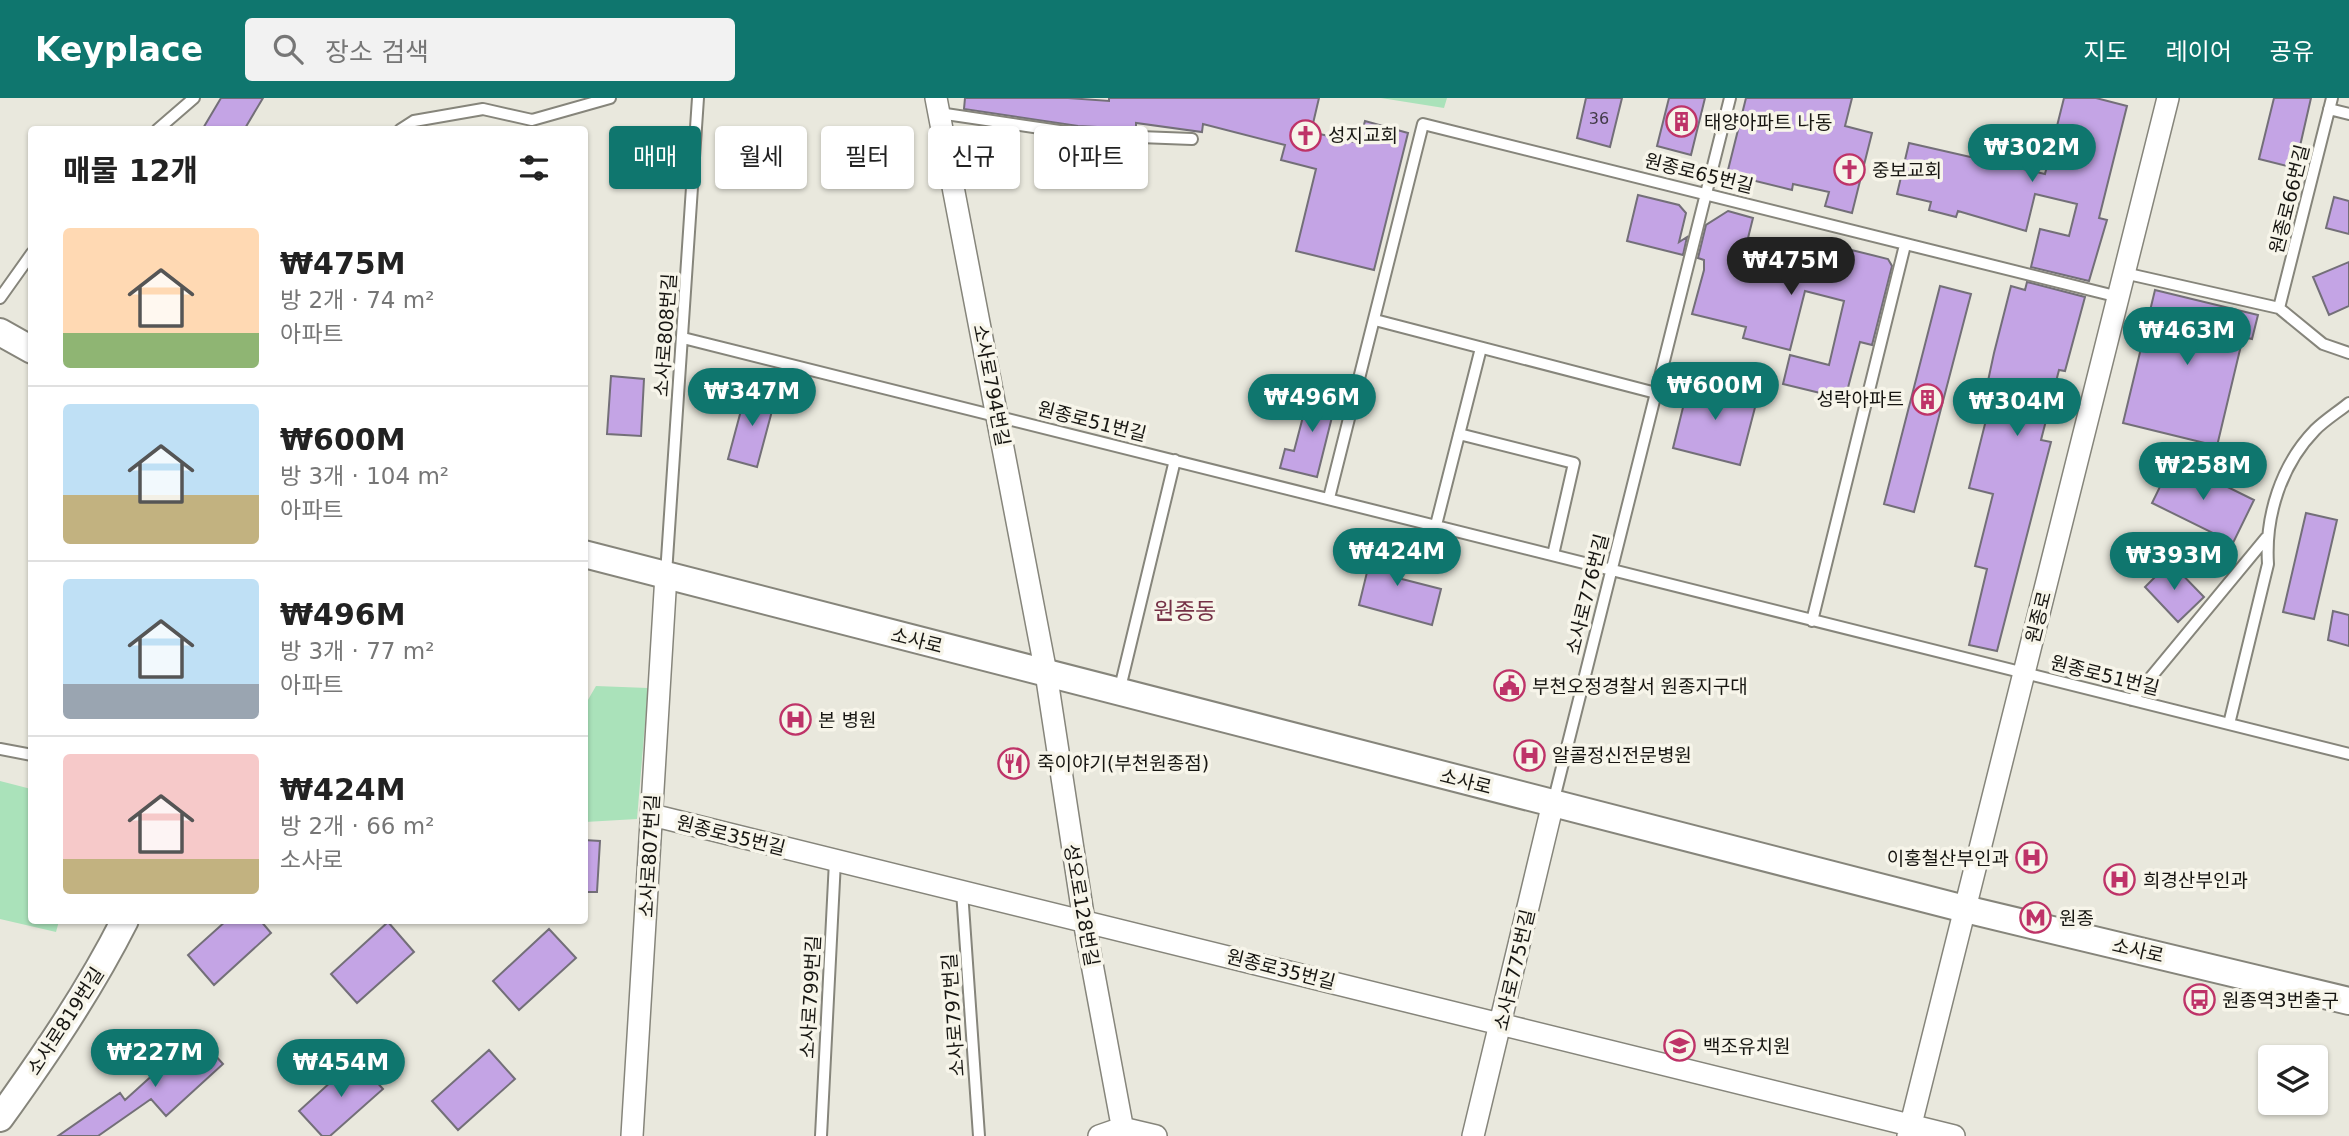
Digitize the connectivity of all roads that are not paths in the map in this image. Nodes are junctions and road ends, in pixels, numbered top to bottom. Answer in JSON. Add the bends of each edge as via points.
{"nodes":[{"id":1,"x":194,"y":98,"type":"edge"},
{"id":2,"x":610,"y":98,"type":"edge"},
{"id":3,"x":698,"y":98,"type":"edge"},
{"id":4,"x":1730,"y":98,"type":"edge"},
{"id":5,"x":2166,"y":99,"type":"edge"},
{"id":6,"x":2331,"y":103,"type":"edge"},
{"id":7,"x":937,"y":105,"type":"edge"},
{"id":8,"x":2349,"y":114,"type":"edge"},
{"id":9,"x":162,"y":126,"type":"edge"},
{"id":10,"x":406,"y":126,"type":"edge"},
{"id":11,"x":1192,"y":139,"type":"dead end"},
{"id":12,"x":1706,"y":192,"type":"junction"},
{"id":13,"x":1905,"y":245,"type":"junction"},
{"id":14,"x":28,"y":259,"type":"edge"},
{"id":15,"x":2124,"y":273,"type":"junction"},
{"id":16,"x":2119,"y":297,"type":"junction"},
{"id":17,"x":0,"y":298,"type":"edge"},
{"id":18,"x":2279,"y":308,"type":"junction"},
{"id":19,"x":1375,"y":320,"type":"junction"},
{"id":20,"x":0,"y":332,"type":"edge"},
{"id":21,"x":683,"y":338,"type":"junction"},
{"id":22,"x":28,"y":348,"type":"edge"},
{"id":23,"x":1480,"y":348,"type":"junction"},
{"id":24,"x":2349,"y":353,"type":"edge"},
{"id":25,"x":1656,"y":393,"type":"junction"},
{"id":26,"x":2349,"y":403,"type":"edge"},
{"id":27,"x":998,"y":416,"type":"junction"},
{"id":28,"x":1459,"y":434,"type":"junction"},
{"id":29,"x":1175,"y":460,"type":"junction"},
{"id":30,"x":1329,"y":498,"type":"junction"},
{"id":31,"x":1436,"y":525,"type":"junction"},
{"id":32,"x":2266,"y":538,"type":"junction"},
{"id":33,"x":588,"y":555,"type":"edge"},
{"id":34,"x":1553,"y":555,"type":"junction"},
{"id":35,"x":1611,"y":570,"type":"junction"},
{"id":36,"x":666,"y":575,"type":"junction"},
{"id":37,"x":1812,"y":621,"type":"junction"},
{"id":38,"x":1046,"y":673,"type":"junction"},
{"id":39,"x":2024,"y":673,"type":"junction"},
{"id":40,"x":1119,"y":692,"type":"junction"},
{"id":41,"x":2132,"y":700,"type":"junction"},
{"id":42,"x":2229,"y":724,"type":"junction"},
{"id":43,"x":0,"y":749,"type":"edge"},
{"id":44,"x":28,"y":754,"type":"edge"},
{"id":45,"x":2349,"y":754,"type":"edge"},
{"id":46,"x":1553,"y":803,"type":"junction"},
{"id":47,"x":652,"y":815,"type":"junction"},
{"id":48,"x":835,"y":860,"type":"junction"},
{"id":49,"x":962,"y":891,"type":"junction"},
{"id":50,"x":1965,"y":909,"type":"junction"},
{"id":51,"x":1084,"y":920,"type":"junction"},
{"id":52,"x":122,"y":924,"type":"edge"},
{"id":53,"x":2349,"y":1001,"type":"edge"},
{"id":54,"x":1501,"y":1024,"type":"junction"},
{"id":55,"x":0,"y":1118,"type":"edge"},
{"id":56,"x":1910,"y":1130,"type":"edge"},
{"id":57,"x":1123,"y":1132,"type":"edge"},
{"id":58,"x":632,"y":1136,"type":"edge"},
{"id":59,"x":821,"y":1136,"type":"edge"},
{"id":60,"x":979,"y":1136,"type":"edge"},
{"id":61,"x":1099,"y":1136,"type":"edge"},
{"id":62,"x":1156,"y":1136,"type":"edge"},
{"id":63,"x":1473,"y":1136,"type":"edge"},
{"id":64,"x":1954,"y":1136,"type":"edge"}],
"edges":[{"from":1,"to":9,"type":"lane"},
{"from":2,"to":10,"type":"lane","via":[[532,120],[484,109]]},
{"from":3,"to":21,"type":"lane","name":"소사로808번길"},
{"from":4,"to":12,"type":"lane","name":"소사로776번길"},
{"from":5,"to":15,"type":"street","name":"원종로"},
{"from":6,"to":8,"type":"lane"},
{"from":6,"to":18,"type":"lane","name":"원종로66번길"},
{"from":7,"to":11,"type":"lane","via":[[1087,135]]},
{"from":7,"to":27,"type":"street","name":"소사로794번길"},
{"from":12,"to":13,"type":"lane","name":"원종로65번길"},
{"from":12,"to":19,"type":"lane","name":"원종로65번길","via":[[1423,124]]},
{"from":12,"to":25,"type":"lane","name":"소사로776번길"},
{"from":13,"to":16,"type":"lane","name":"원종로65번길"},
{"from":13,"to":37,"type":"lane"},
{"from":14,"to":17,"type":"lane"},
{"from":15,"to":16,"type":"street","name":"원종로"},
{"from":15,"to":18,"type":"lane"},
{"from":16,"to":39,"type":"street","name":"원종로"},
{"from":18,"to":24,"type":"lane","via":[[2323,344]]},
{"from":19,"to":23,"type":"lane"},
{"from":19,"to":30,"type":"lane"},
{"from":20,"to":22,"type":"street"},
{"from":21,"to":27,"type":"lane","name":"원종로51번길"},
{"from":21,"to":36,"type":"lane","name":"소사로808번길"},
{"from":23,"to":25,"type":"lane"},
{"from":23,"to":28,"type":"lane"},
{"from":25,"to":35,"type":"lane","name":"소사로776번길"},
{"from":26,"to":32,"type":"lane","via":[[2314,431],[2278,485]]},
{"from":27,"to":29,"type":"lane","name":"원종로51번길"},
{"from":27,"to":38,"type":"street","name":"소사로794번길"},
{"from":28,"to":31,"type":"lane"},
{"from":28,"to":34,"type":"lane","via":[[1574,463]]},
{"from":29,"to":30,"type":"lane","name":"원종로51번길"},
{"from":29,"to":40,"type":"lane"},
{"from":30,"to":31,"type":"lane","name":"원종로51번길"},
{"from":31,"to":34,"type":"lane","name":"원종로51번길"},
{"from":32,"to":41,"type":"lane"},
{"from":32,"to":42,"type":"lane","via":[[2268,564]]},
{"from":33,"to":36,"type":"street","name":"소사로"},
{"from":34,"to":35,"type":"lane","name":"원종로51번길"},
{"from":35,"to":37,"type":"lane","name":"원종로51번길"},
{"from":35,"to":46,"type":"lane","name":"소사로776번길"},
{"from":36,"to":38,"type":"street","name":"소사로"},
{"from":36,"to":47,"type":"street","name":"소사로807번길"},
{"from":37,"to":39,"type":"lane","name":"원종로51번길"},
{"from":38,"to":40,"type":"street","name":"소사로"},
{"from":38,"to":51,"type":"street","name":"성오로128번길"},
{"from":39,"to":41,"type":"lane","name":"원종로51번길"},
{"from":39,"to":50,"type":"street","name":"원종로"},
{"from":40,"to":46,"type":"street","name":"소사로"},
{"from":41,"to":42,"type":"lane","name":"원종로51번길"},
{"from":42,"to":45,"type":"lane","name":"원종로51번길"},
{"from":43,"to":44,"type":"lane"},
{"from":46,"to":50,"type":"street","name":"소사로"},
{"from":46,"to":54,"type":"street","name":"소사로775번길"},
{"from":47,"to":48,"type":"street","name":"원종로35번길"},
{"from":47,"to":58,"type":"street","name":"소사로807번길"},
{"from":48,"to":49,"type":"street","name":"원종로35번길"},
{"from":48,"to":59,"type":"lane","name":"소사로799번길"},
{"from":49,"to":51,"type":"street","name":"원종로35번길"},
{"from":49,"to":60,"type":"lane","name":"소사로797번길"},
{"from":50,"to":53,"type":"street","name":"소사로"},
{"from":50,"to":56,"type":"street","name":"원종로"},
{"from":51,"to":54,"type":"street","name":"원종로35번길"},
{"from":51,"to":57,"type":"street","name":"성오로128번길"},
{"from":52,"to":55,"type":"street","name":"소사로819번길","via":[[61,1033]]},
{"from":54,"to":56,"type":"street","name":"원종로35번길"},
{"from":54,"to":63,"type":"street","name":"소사로775번길"},
{"from":56,"to":64,"type":"street","name":"원종로35번길"},
{"from":57,"to":61,"type":"street"},
{"from":57,"to":62,"type":"street"}]}
